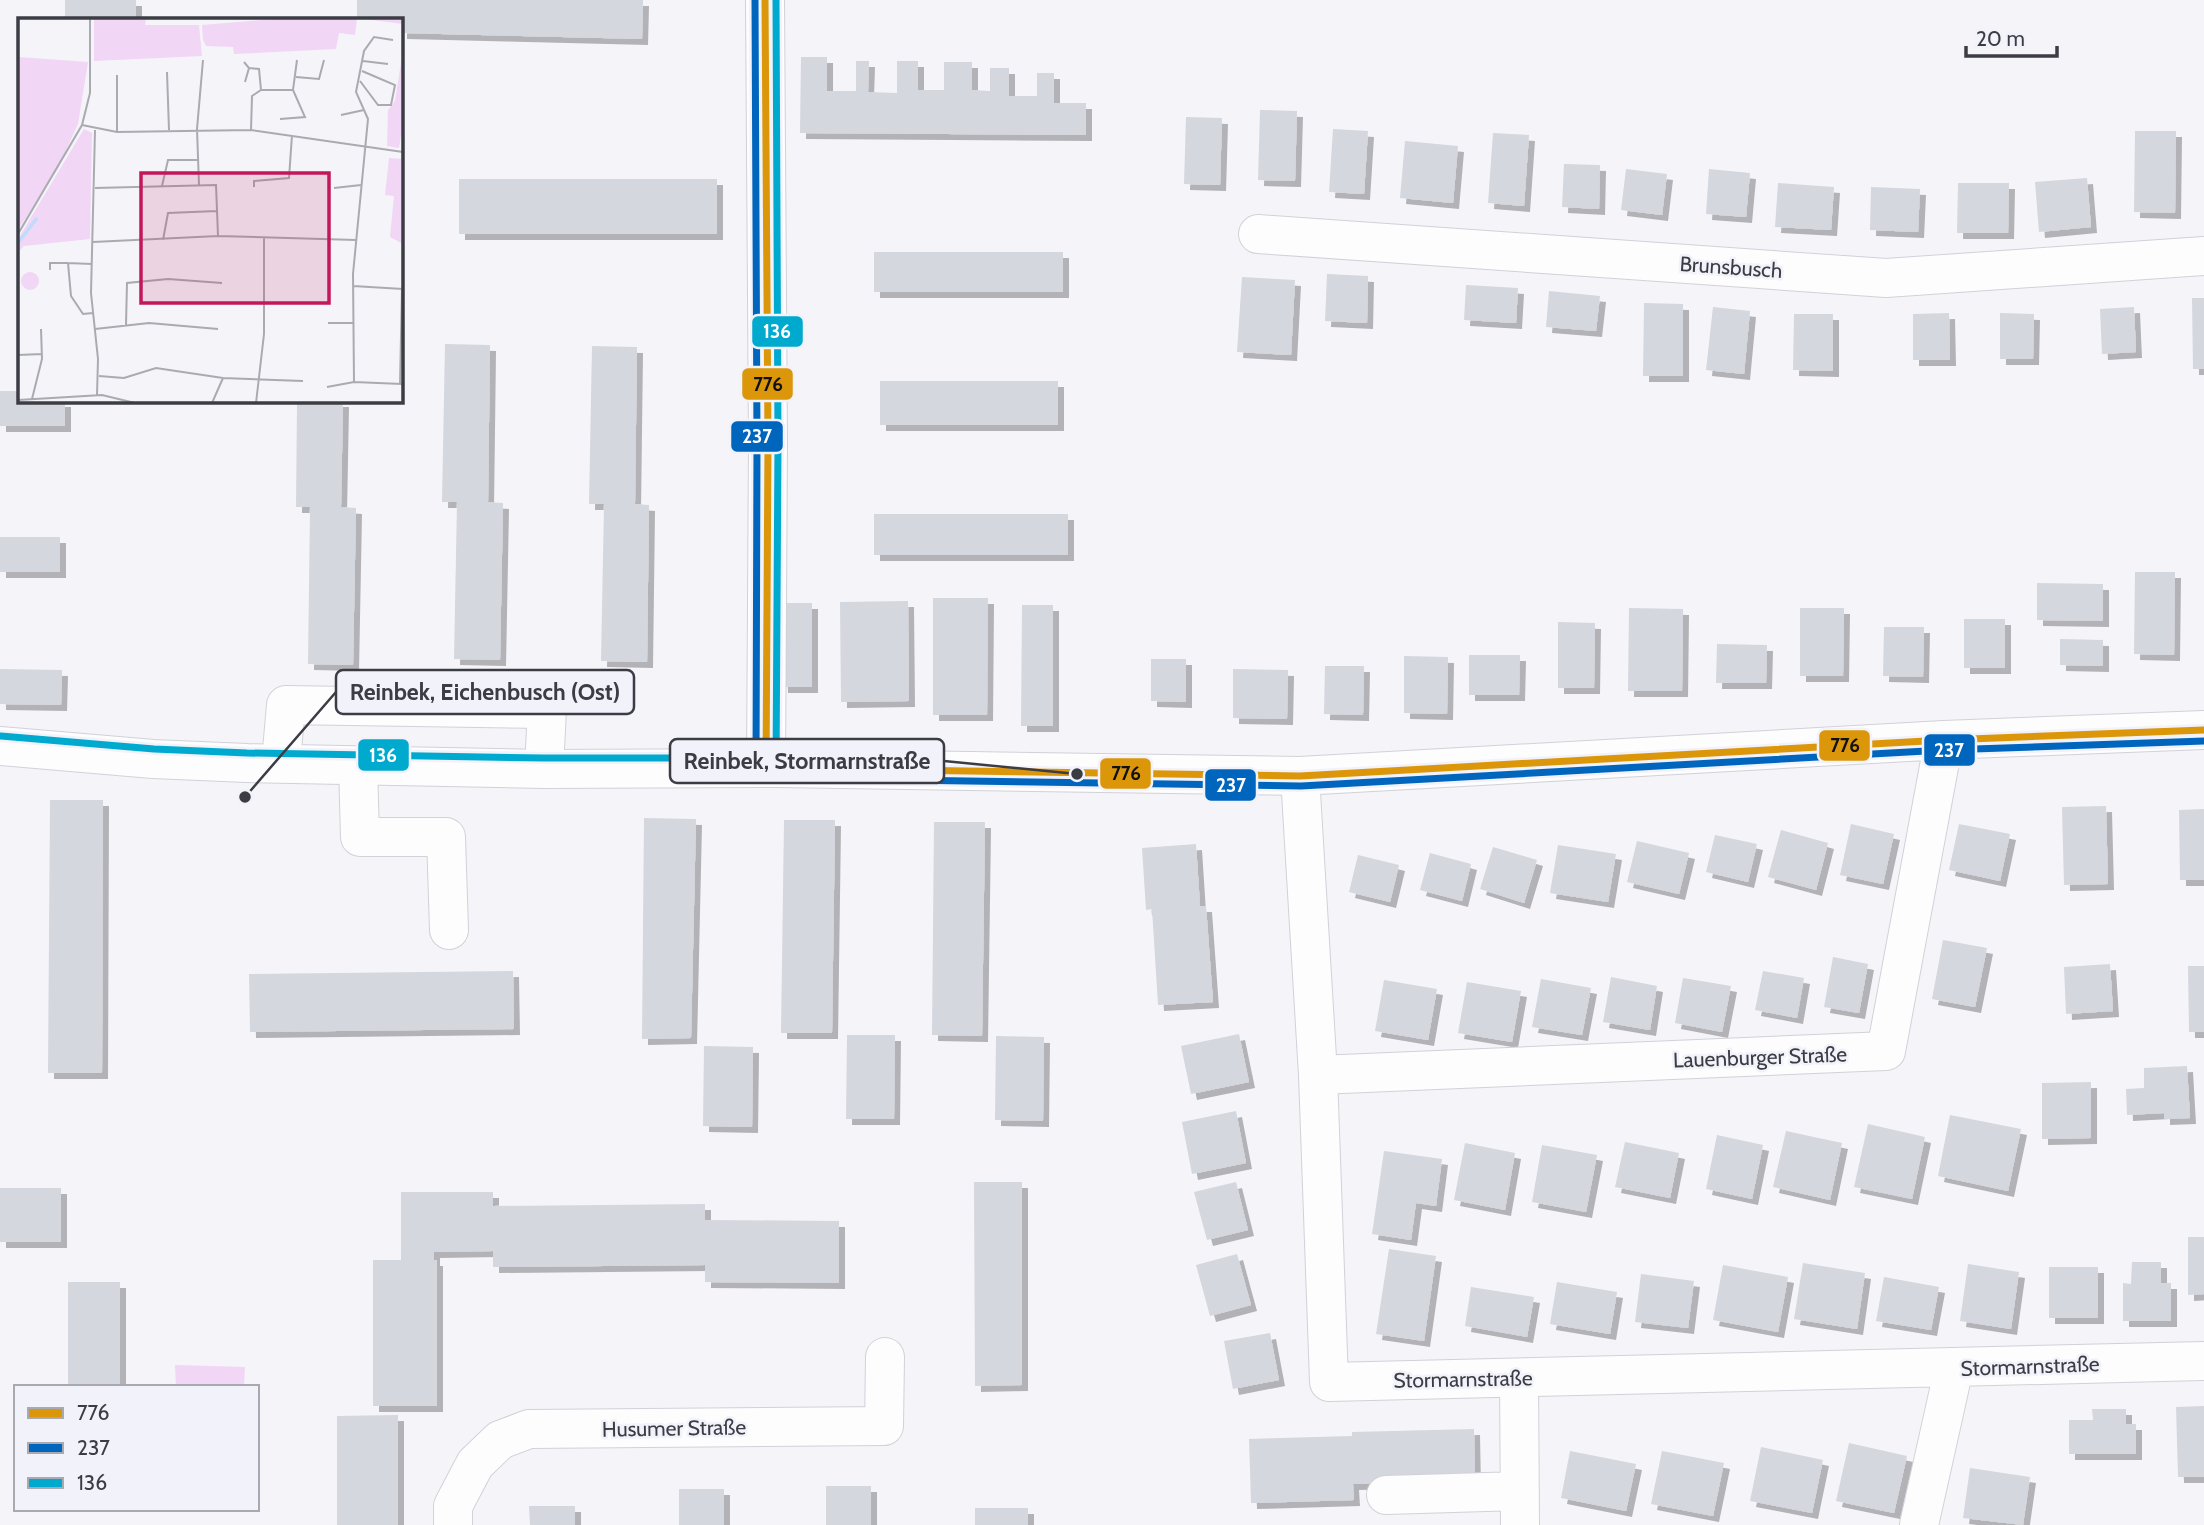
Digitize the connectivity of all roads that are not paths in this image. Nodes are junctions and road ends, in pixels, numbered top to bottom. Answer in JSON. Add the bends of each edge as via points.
{"nodes":[{"id":1,"x":765,"y":0,"type":"edge"},
{"id":2,"x":1258,"y":234,"type":"dead end"},
{"id":3,"x":2204,"y":256,"type":"edge"},
{"id":4,"x":2204,"y":730,"type":"edge"},
{"id":5,"x":1944,"y":740,"type":"junction"},
{"id":6,"x":0,"y":747,"type":"edge"},
{"id":7,"x":281,"y":762,"type":"junction"},
{"id":8,"x":358,"y":765,"type":"junction"},
{"id":9,"x":766,"y":768,"type":"junction"},
{"id":10,"x":544,"y":769,"type":"junction"},
{"id":11,"x":1300,"y":776,"type":"junction"},
{"id":12,"x":449,"y":930,"type":"dead end"},
{"id":13,"x":1318,"y":1075,"type":"junction"},
{"id":14,"x":885,"y":1357,"type":"dead end"},
{"id":15,"x":2204,"y":1361,"type":"edge"},
{"id":16,"x":1954,"y":1368,"type":"junction"},
{"id":17,"x":1519,"y":1378,"type":"junction"},
{"id":18,"x":1386,"y":1495,"type":"dead end"},
{"id":19,"x":1520,"y":1508,"type":"edge"},
{"id":20,"x":453,"y":1525,"type":"edge"},
{"id":21,"x":1919,"y":1525,"type":"edge"}],
"edges":[{"from":1,"to":9,"type":"street"},
{"from":2,"to":3,"type":"street","name":"Brunsbusch","via":[[1886,278]]},
{"from":4,"to":5,"type":"street"},
{"from":5,"to":11,"type":"street"},
{"from":5,"to":13,"type":"street","name":"Lauenburger Straße","via":[[1886,1051]]},
{"from":6,"to":7,"type":"street","via":[[153,759]]},
{"from":7,"to":8,"type":"street"},
{"from":7,"to":10,"type":"street","via":[[286,705],[547,709]]},
{"from":8,"to":10,"type":"street"},
{"from":8,"to":12,"type":"street","via":[[360,837],[446,837]]},
{"from":9,"to":10,"type":"street"},
{"from":9,"to":11,"type":"street"},
{"from":11,"to":13,"type":"street","name":"Stormarnstraße"},
{"from":13,"to":17,"type":"street","name":"Stormarnstraße","via":[[1329,1382]]},
{"from":14,"to":20,"type":"street","name":"Husumer Straße","via":[[884,1426],[529,1429],[500,1440],[475,1464],[453,1506]]},
{"from":15,"to":16,"type":"street","name":"Stormarnstraße"},
{"from":16,"to":17,"type":"street","name":"Stormarnstraße"},
{"from":16,"to":21,"type":"street"},
{"from":17,"to":19,"type":"street"},
{"from":18,"to":19,"type":"street"}]}
